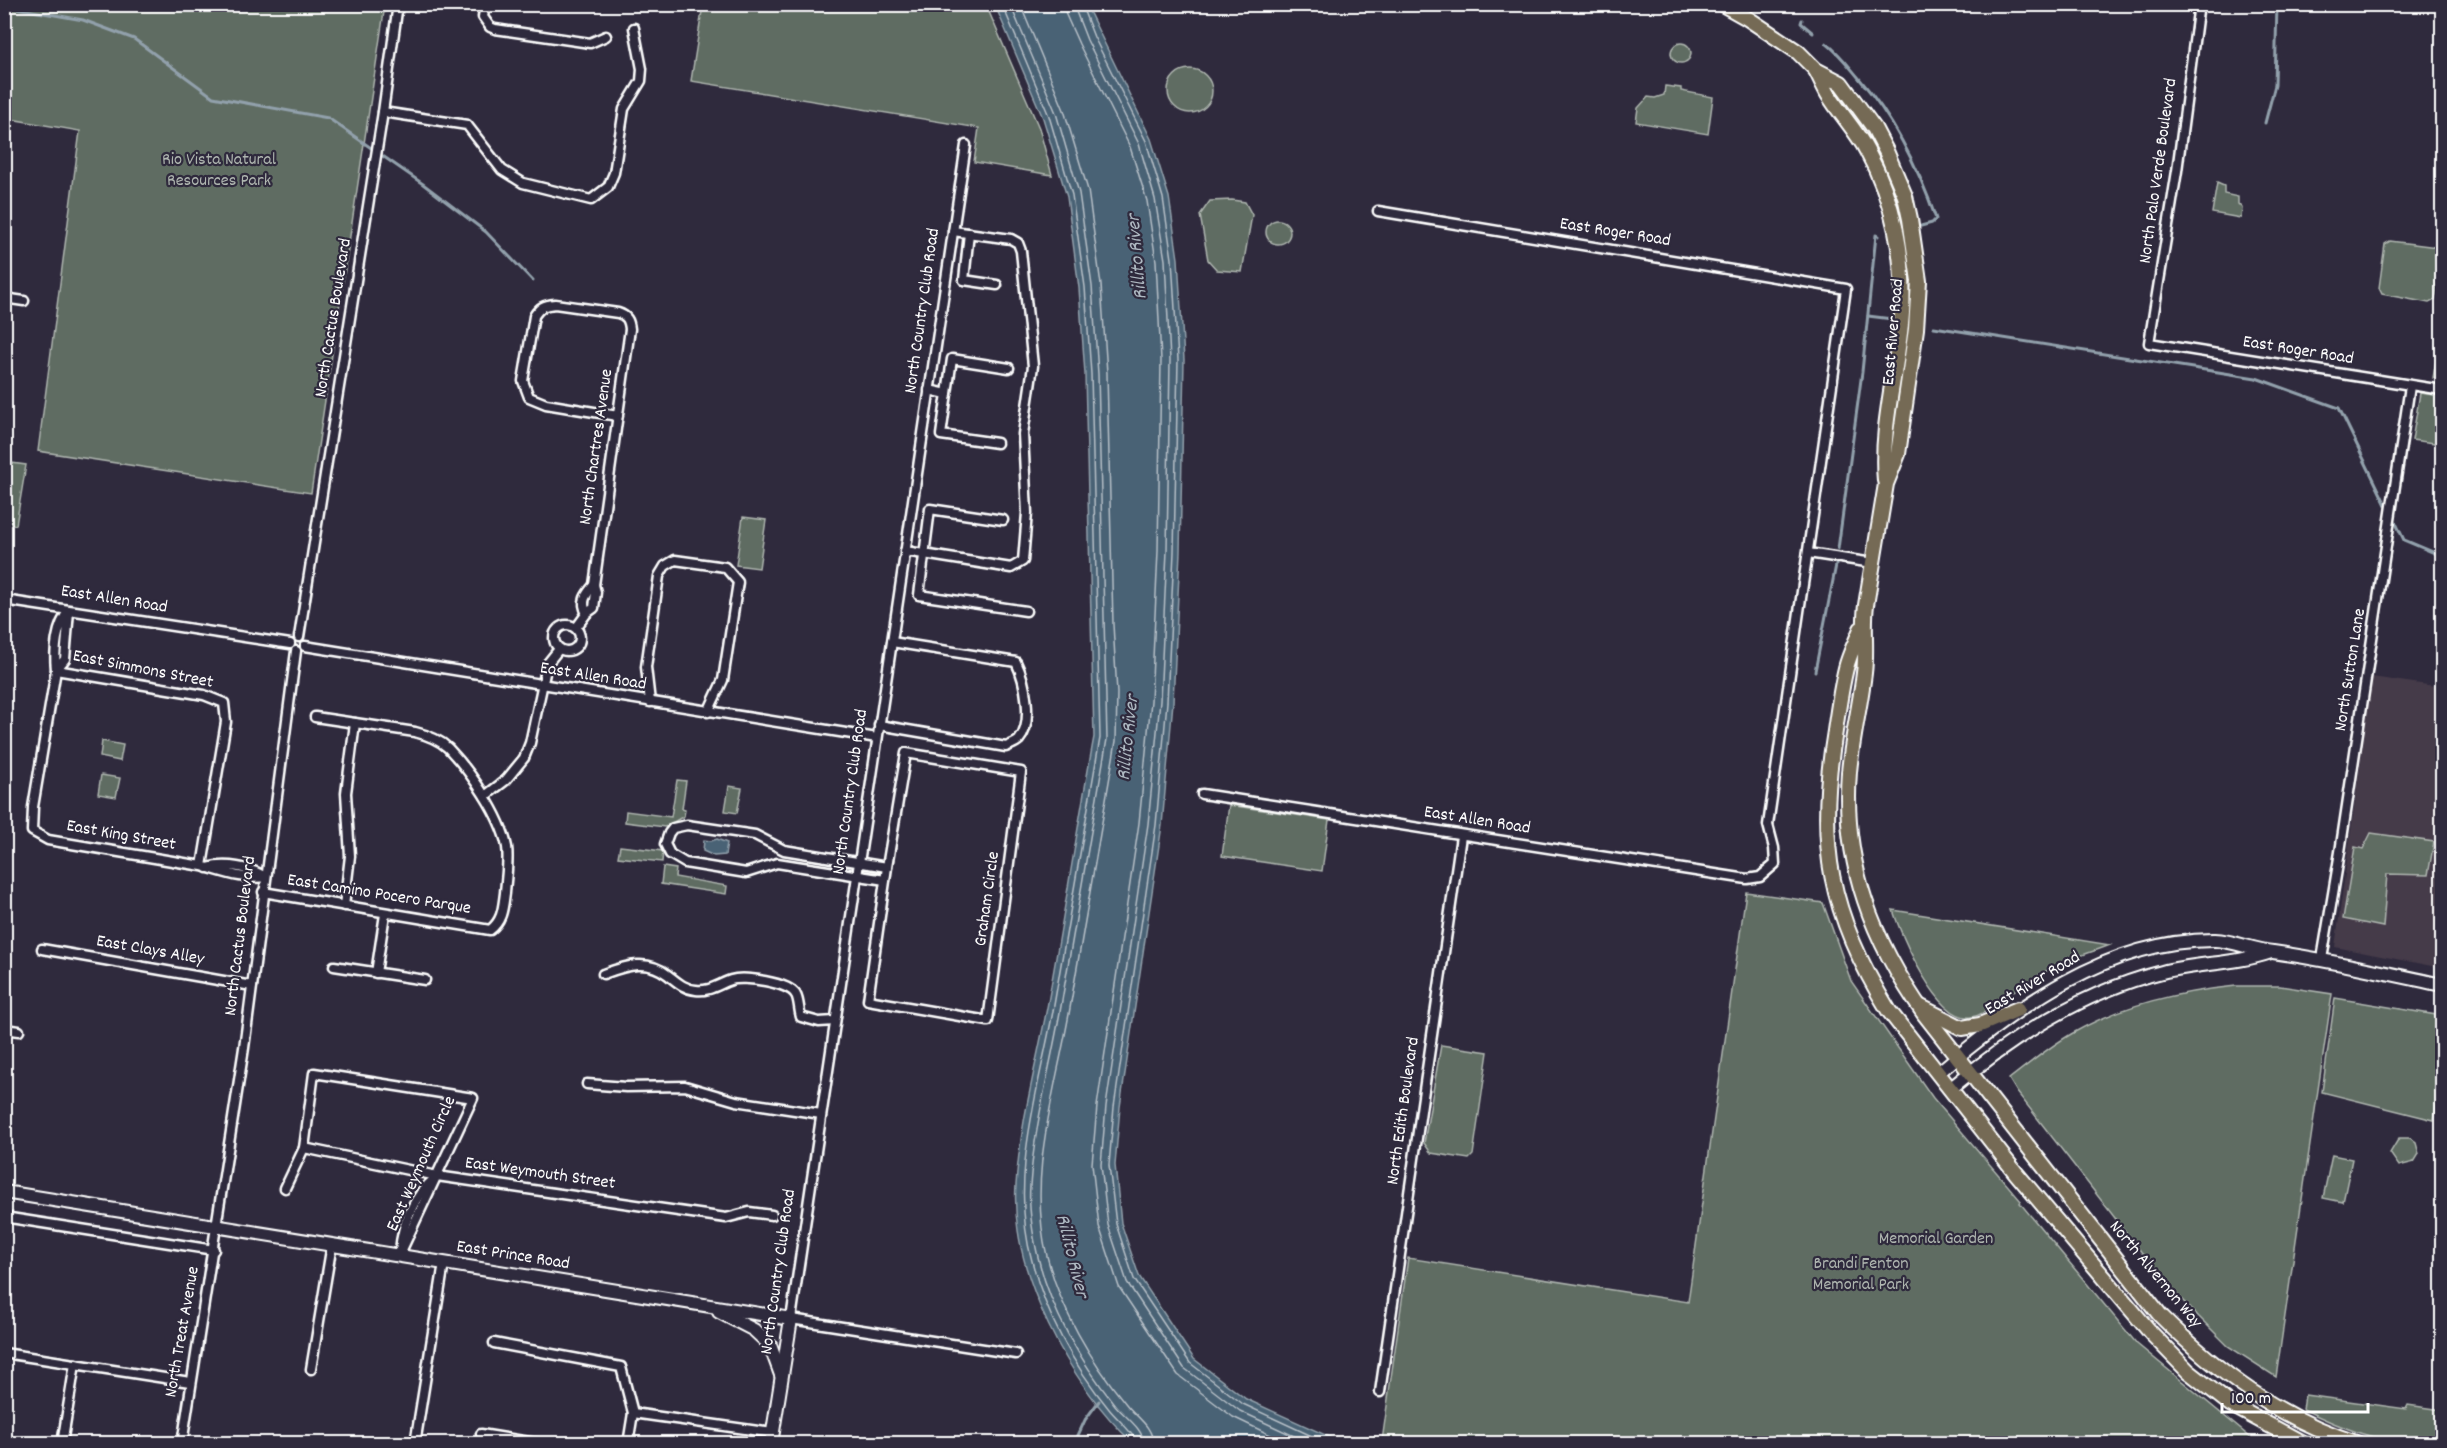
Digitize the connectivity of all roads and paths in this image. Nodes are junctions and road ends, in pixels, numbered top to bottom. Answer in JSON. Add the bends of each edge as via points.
{"nodes":[{"id":1,"x":398,"y":4,"type":"edge"},
{"id":2,"x":1722,"y":4,"type":"edge"},
{"id":3,"x":2199,"y":4,"type":"edge"},
{"id":4,"x":484,"y":7,"type":"edge"},
{"id":5,"x":634,"y":28,"type":"dead end"},
{"id":6,"x":606,"y":36,"type":"dead end"},
{"id":7,"x":383,"y":112,"type":"junction"},
{"id":8,"x":966,"y":145,"type":"dead end"},
{"id":9,"x":1378,"y":211,"type":"dead end"},
{"id":10,"x":953,"y":231,"type":"junction"},
{"id":11,"x":969,"y":233,"type":"junction"},
{"id":12,"x":998,"y":285,"type":"dead end"},
{"id":13,"x":4,"y":298,"type":"edge"},
{"id":14,"x":24,"y":301,"type":"dead end"},
{"id":15,"x":2149,"y":343,"type":"joint"},
{"id":16,"x":1009,"y":368,"type":"dead end"},
{"id":17,"x":2410,"y":386,"type":"junction"},
{"id":18,"x":929,"y":390,"type":"junction"},
{"id":19,"x":2442,"y":390,"type":"edge"},
{"id":20,"x":947,"y":393,"type":"junction"},
{"id":21,"x":618,"y":416,"type":"junction"},
{"id":22,"x":997,"y":443,"type":"dead end"},
{"id":23,"x":1003,"y":520,"type":"dead end"},
{"id":24,"x":905,"y":551,"type":"junction"},
{"id":25,"x":1808,"y":553,"type":"junction"},
{"id":26,"x":924,"y":555,"type":"junction"},
{"id":27,"x":1873,"y":563,"type":"junction"},
{"id":28,"x":5,"y":601,"type":"edge"},
{"id":29,"x":69,"y":611,"type":"junction"},
{"id":30,"x":1026,"y":611,"type":"dead end"},
{"id":31,"x":1864,"y":621,"type":"junction"},
{"id":32,"x":576,"y":628,"type":"junction"},
{"id":33,"x":299,"y":637,"type":"junction"},
{"id":34,"x":892,"y":642,"type":"junction"},
{"id":35,"x":290,"y":644,"type":"junction"},
{"id":36,"x":305,"y":646,"type":"junction"},
{"id":37,"x":559,"y":649,"type":"junction"},
{"id":38,"x":296,"y":651,"type":"junction"},
{"id":39,"x":56,"y":670,"type":"junction"},
{"id":40,"x":542,"y":685,"type":"junction"},
{"id":41,"x":651,"y":702,"type":"junction"},
{"id":42,"x":708,"y":712,"type":"junction"},
{"id":43,"x":315,"y":717,"type":"dead end"},
{"id":44,"x":355,"y":723,"type":"junction"},
{"id":45,"x":879,"y":724,"type":"junction"},
{"id":46,"x":877,"y":738,"type":"junction"},
{"id":47,"x":1202,"y":794,"type":"dead end"},
{"id":48,"x":485,"y":796,"type":"junction"},
{"id":49,"x":1461,"y":836,"type":"junction"},
{"id":50,"x":859,"y":862,"type":"junction"},
{"id":51,"x":205,"y":867,"type":"junction"},
{"id":52,"x":886,"y":867,"type":"junction"},
{"id":53,"x":857,"y":876,"type":"junction"},
{"id":54,"x":266,"y":877,"type":"junction"},
{"id":55,"x":885,"y":880,"type":"junction"},
{"id":56,"x":263,"y":892,"type":"junction"},
{"id":57,"x":344,"y":906,"type":"junction"},
{"id":58,"x":385,"y":914,"type":"junction"},
{"id":59,"x":42,"y":949,"type":"dead end"},
{"id":60,"x":2271,"y":952,"type":"junction"},
{"id":61,"x":2322,"y":959,"type":"junction"},
{"id":62,"x":334,"y":966,"type":"dead end"},
{"id":63,"x":376,"y":973,"type":"junction"},
{"id":64,"x":603,"y":974,"type":"dead end"},
{"id":65,"x":425,"y":980,"type":"dead end"},
{"id":66,"x":2442,"y":985,"type":"edge"},
{"id":67,"x":252,"y":986,"type":"junction"},
{"id":68,"x":1917,"y":1005,"type":"junction"},
{"id":69,"x":2018,"y":1009,"type":"junction"},
{"id":70,"x":835,"y":1021,"type":"junction"},
{"id":71,"x":4,"y":1029,"type":"edge"},
{"id":72,"x":18,"y":1031,"type":"dead end"},
{"id":73,"x":1958,"y":1056,"type":"junction"},
{"id":74,"x":1938,"y":1073,"type":"junction"},
{"id":75,"x":1971,"y":1073,"type":"junction"},
{"id":76,"x":587,"y":1084,"type":"dead end"},
{"id":77,"x":1950,"y":1089,"type":"junction"},
{"id":78,"x":821,"y":1114,"type":"junction"},
{"id":79,"x":304,"y":1148,"type":"junction"},
{"id":80,"x":437,"y":1176,"type":"junction"},
{"id":81,"x":285,"y":1188,"type":"dead end"},
{"id":82,"x":4,"y":1192,"type":"edge"},
{"id":83,"x":772,"y":1215,"type":"dead end"},
{"id":84,"x":4,"y":1217,"type":"edge"},
{"id":85,"x":217,"y":1225,"type":"junction"},
{"id":86,"x":332,"y":1244,"type":"junction"},
{"id":87,"x":214,"y":1250,"type":"junction"},
{"id":88,"x":399,"y":1256,"type":"junction"},
{"id":89,"x":444,"y":1263,"type":"junction"},
{"id":90,"x":707,"y":1306,"type":"junction"},
{"id":91,"x":791,"y":1319,"type":"junction"},
{"id":92,"x":494,"y":1343,"type":"dead end"},
{"id":93,"x":4,"y":1353,"type":"edge"},
{"id":94,"x":1017,"y":1354,"type":"dead end"},
{"id":95,"x":75,"y":1364,"type":"junction"},
{"id":96,"x":311,"y":1369,"type":"dead end"},
{"id":97,"x":782,"y":1377,"type":"junction"},
{"id":98,"x":190,"y":1382,"type":"junction"},
{"id":99,"x":1380,"y":1392,"type":"dead end"},
{"id":100,"x":633,"y":1413,"type":"junction"},
{"id":101,"x":481,"y":1434,"type":"dead end"},
{"id":102,"x":772,"y":1438,"type":"edge"},
{"id":103,"x":62,"y":1443,"type":"edge"},
{"id":104,"x":182,"y":1443,"type":"edge"},
{"id":105,"x":415,"y":1443,"type":"edge"},
{"id":106,"x":542,"y":1443,"type":"edge"},
{"id":107,"x":628,"y":1443,"type":"edge"},
{"id":108,"x":2304,"y":1443,"type":"edge"},
{"id":109,"x":2359,"y":1443,"type":"edge"}],
"edges":[{"from":1,"to":7,"type":"street","name":"North Cactus Boulevard"},
{"from":2,"to":27,"type":"main road","name":"East River Road","via":[[1841,83],[1874,128],[1897,175],[1914,238],[1919,281],[1898,454],[1886,484]]},
{"from":3,"to":15,"type":"street","name":"North Palo Verde Boulevard"},
{"from":4,"to":6,"type":"street","via":[[485,25],[495,29],[590,44]]},
{"from":5,"to":7,"type":"street","via":[[641,81],[624,109],[615,170],[608,187],[591,200],[523,183],[502,170],[467,125]]},
{"from":7,"to":33,"type":"street","name":"North Cactus Boulevard"},
{"from":8,"to":10,"type":"street","name":"North Country Club Road"},
{"from":9,"to":25,"type":"street","name":"East Roger Road","via":[[1846,289]]},
{"from":10,"to":11,"type":"street"},
{"from":10,"to":18,"type":"street","name":"North Country Club Road"},
{"from":11,"to":12,"type":"street","via":[[964,280]]},
{"from":11,"to":26,"type":"street","via":[[1011,239],[1021,251],[1033,373],[1023,434],[1027,513],[1023,561],[1011,568]]},
{"from":13,"to":14,"type":"street"},
{"from":15,"to":17,"type":"street","name":"East Roger Road"},
{"from":16,"to":20,"type":"street","via":[[952,359]]},
{"from":17,"to":19,"type":"street","name":"East Roger Road"},
{"from":17,"to":61,"type":"street","name":"North Sutton Lane"},
{"from":18,"to":20,"type":"street"},
{"from":18,"to":24,"type":"street","name":"North Country Club Road"},
{"from":20,"to":22,"type":"street","via":[[941,435]]},
{"from":21,"to":21,"type":"street","name":"North Chartres Avenue","via":[[630,329],[624,315],[555,304],[539,308],[534,316],[523,381],[529,397],[546,404]]},
{"from":21,"to":32,"type":"street","name":"North Chartres Avenue","via":[[594,608]]},
{"from":23,"to":26,"type":"street","via":[[930,509]]},
{"from":24,"to":26,"type":"street"},
{"from":24,"to":34,"type":"street","name":"North Country Club Road"},
{"from":25,"to":27,"type":"street"},
{"from":25,"to":49,"type":"street","name":"East Allen Road","via":[[1768,825],[1774,864],[1760,877],[1747,879]]},
{"from":26,"to":30,"type":"street","via":[[919,594]]},
{"from":27,"to":31,"type":"main road","name":"East River Road"},
{"from":28,"to":29,"type":"street","name":"East Allen Road"},
{"from":29,"to":35,"type":"street","name":"East Allen Road"},
{"from":29,"to":39,"type":"street","via":[[61,619]]},
{"from":31,"to":68,"type":"main road","name":"East River Road","via":[[1864,671],[1849,772],[1850,836],[1875,931]]},
{"from":31,"to":74,"type":"main road","name":"East River Road","via":[[1846,666],[1829,763],[1825,825],[1830,865],[1840,909],[1861,962],[1890,1011]]},
{"from":32,"to":37,"type":"street","name":"North Chartres Avenue","via":[[580,635],[577,646],[566,651]]},
{"from":32,"to":37,"type":"street","name":"North Chartres Avenue","via":[[568,624],[556,629],[553,637]]},
{"from":33,"to":35,"type":"street"},
{"from":33,"to":36,"type":"street"},
{"from":34,"to":45,"type":"street","name":"North Country Club Road"},
{"from":34,"to":45,"type":"street","via":[[1016,662],[1026,694],[1025,729],[1019,740],[1006,747]]},
{"from":35,"to":38,"type":"street"},
{"from":36,"to":38,"type":"street"},
{"from":36,"to":40,"type":"street","name":"East Allen Road"},
{"from":37,"to":40,"type":"street","name":"North Chartres Avenue","via":[[547,664]]},
{"from":38,"to":54,"type":"street","name":"North Cactus Boulevard"},
{"from":39,"to":51,"type":"street","name":"East Simmons Street","via":[[204,695],[224,703],[226,722]]},
{"from":39,"to":51,"type":"street","name":"East King Street","via":[[32,831],[48,840]]},
{"from":40,"to":41,"type":"street","name":"East Allen Road"},
{"from":40,"to":48,"type":"street","name":"North Chartres Avenue","via":[[524,758],[506,780]]},
{"from":41,"to":42,"type":"street","name":"East Allen Road"},
{"from":41,"to":42,"type":"street","via":[[646,667],[659,576],[664,566],[675,560],[726,567],[738,582],[723,680]]},
{"from":42,"to":46,"type":"street","name":"East Allen Road"},
{"from":43,"to":44,"type":"street"},
{"from":44,"to":48,"type":"street","via":[[430,736],[447,747]]},
{"from":44,"to":57,"type":"street","via":[[346,793],[350,856]]},
{"from":45,"to":46,"type":"street","name":"North Country Club Road"},
{"from":46,"to":50,"type":"street","name":"North Country Club Road"},
{"from":47,"to":49,"type":"street","name":"East Allen Road"},
{"from":48,"to":58,"type":"street","name":"East Camino Pocero Parque","via":[[498,819],[507,848],[502,915],[496,925],[490,930]]},
{"from":49,"to":99,"type":"street","name":"North Edith Boulevard"},
{"from":50,"to":52,"type":"street"},
{"from":50,"to":53,"type":"street","name":"North Country Club Road"},
{"from":50,"to":53,"type":"street","via":[[784,850],[755,835],[687,825],[673,828],[666,844],[670,854],[685,863],[746,873],[777,863]]},
{"from":51,"to":54,"type":"street","name":"East King Street","via":[[253,879]]},
{"from":52,"to":55,"type":"street","name":"Graham Circle"},
{"from":52,"to":55,"type":"street","name":"Graham Circle","via":[[906,753],[1021,772],[988,1021],[868,1000]]},
{"from":53,"to":55,"type":"street"},
{"from":53,"to":70,"type":"street","name":"North Country Club Road"},
{"from":54,"to":56,"type":"street","name":"North Cactus Boulevard"},
{"from":56,"to":57,"type":"street","name":"East Camino Pocero Parque"},
{"from":56,"to":67,"type":"street","name":"North Cactus Boulevard"},
{"from":57,"to":58,"type":"street","name":"East Camino Pocero Parque"},
{"from":58,"to":63,"type":"street"},
{"from":59,"to":67,"type":"street","name":"East Clays Alley"},
{"from":60,"to":61,"type":"main road","name":"East River Road"},
{"from":60,"to":69,"type":"main road","name":"East River Road","via":[[2216,940],[2138,951],[2096,967]]},
{"from":60,"to":75,"type":"main road","name":"East River Road","via":[[2246,960],[2162,972],[2115,987],[2066,1009]]},
{"from":61,"to":66,"type":"main road","name":"East River Road"},
{"from":62,"to":63,"type":"street"},
{"from":63,"to":65,"type":"street"},
{"from":64,"to":70,"type":"street","via":[[638,964],[651,966],[684,987],[697,990],[709,990],[743,978],[786,986],[796,994],[801,1017],[809,1021]]},
{"from":67,"to":85,"type":"street","name":"North Cactus Boulevard"},
{"from":68,"to":69,"type":"main road","via":[[1962,1028]]},
{"from":68,"to":73,"type":"main road","name":"East River Road"},
{"from":69,"to":73,"type":"main road","name":"East River Road"},
{"from":70,"to":78,"type":"street","name":"North Country Club Road"},
{"from":71,"to":72,"type":"street"},
{"from":73,"to":74,"type":"main road"},
{"from":73,"to":75,"type":"main road","name":"North Alvernon Way"},
{"from":74,"to":77,"type":"main road","name":"East River Road"},
{"from":75,"to":77,"type":"main road","name":"East River Road"},
{"from":75,"to":109,"type":"main road","name":"North Alvernon Way","via":[[2160,1315],[2195,1350],[2230,1379],[2270,1404],[2307,1424]]},
{"from":76,"to":78,"type":"street","via":[[685,1086],[736,1101]]},
{"from":77,"to":108,"type":"main road","via":[[2151,1334],[2188,1371],[2230,1404]]},
{"from":78,"to":91,"type":"street","name":"North Country Club Road"},
{"from":79,"to":80,"type":"street","name":"East Weymouth Street"},
{"from":79,"to":80,"type":"street","name":"East Weymouth Circle","via":[[314,1073],[472,1098]]},
{"from":79,"to":81,"type":"street"},
{"from":80,"to":83,"type":"street","name":"East Weymouth Street","via":[[726,1218],[748,1212]]},
{"from":80,"to":88,"type":"street","via":[[421,1189],[401,1233]]},
{"from":82,"to":85,"type":"main road","name":"East Prince Road"},
{"from":84,"to":87,"type":"street"},
{"from":85,"to":86,"type":"main road","name":"East Prince Road"},
{"from":85,"to":87,"type":"street","name":"North Treat Avenue"},
{"from":86,"to":88,"type":"main road","name":"East Prince Road"},
{"from":86,"to":96,"type":"street"},
{"from":87,"to":98,"type":"street","name":"North Treat Avenue"},
{"from":88,"to":89,"type":"main road","name":"East Prince Road"},
{"from":89,"to":90,"type":"main road","name":"East Prince Road"},
{"from":89,"to":105,"type":"street"},
{"from":90,"to":91,"type":"main road","name":"East Prince Road"},
{"from":90,"to":97,"type":"main road","via":[[754,1330],[770,1345]]},
{"from":91,"to":94,"type":"street","name":"East Prince Road"},
{"from":91,"to":97,"type":"main road","name":"North Country Club Road"},
{"from":92,"to":100,"type":"street","via":[[621,1367]]},
{"from":93,"to":95,"type":"street"},
{"from":95,"to":98,"type":"street"},
{"from":95,"to":103,"type":"street"},
{"from":97,"to":102,"type":"main road","name":"North Country Club Road"},
{"from":98,"to":104,"type":"street","name":"North Treat Avenue"},
{"from":100,"to":102,"type":"street"},
{"from":100,"to":107,"type":"street"},
{"from":101,"to":106,"type":"street"}]}
